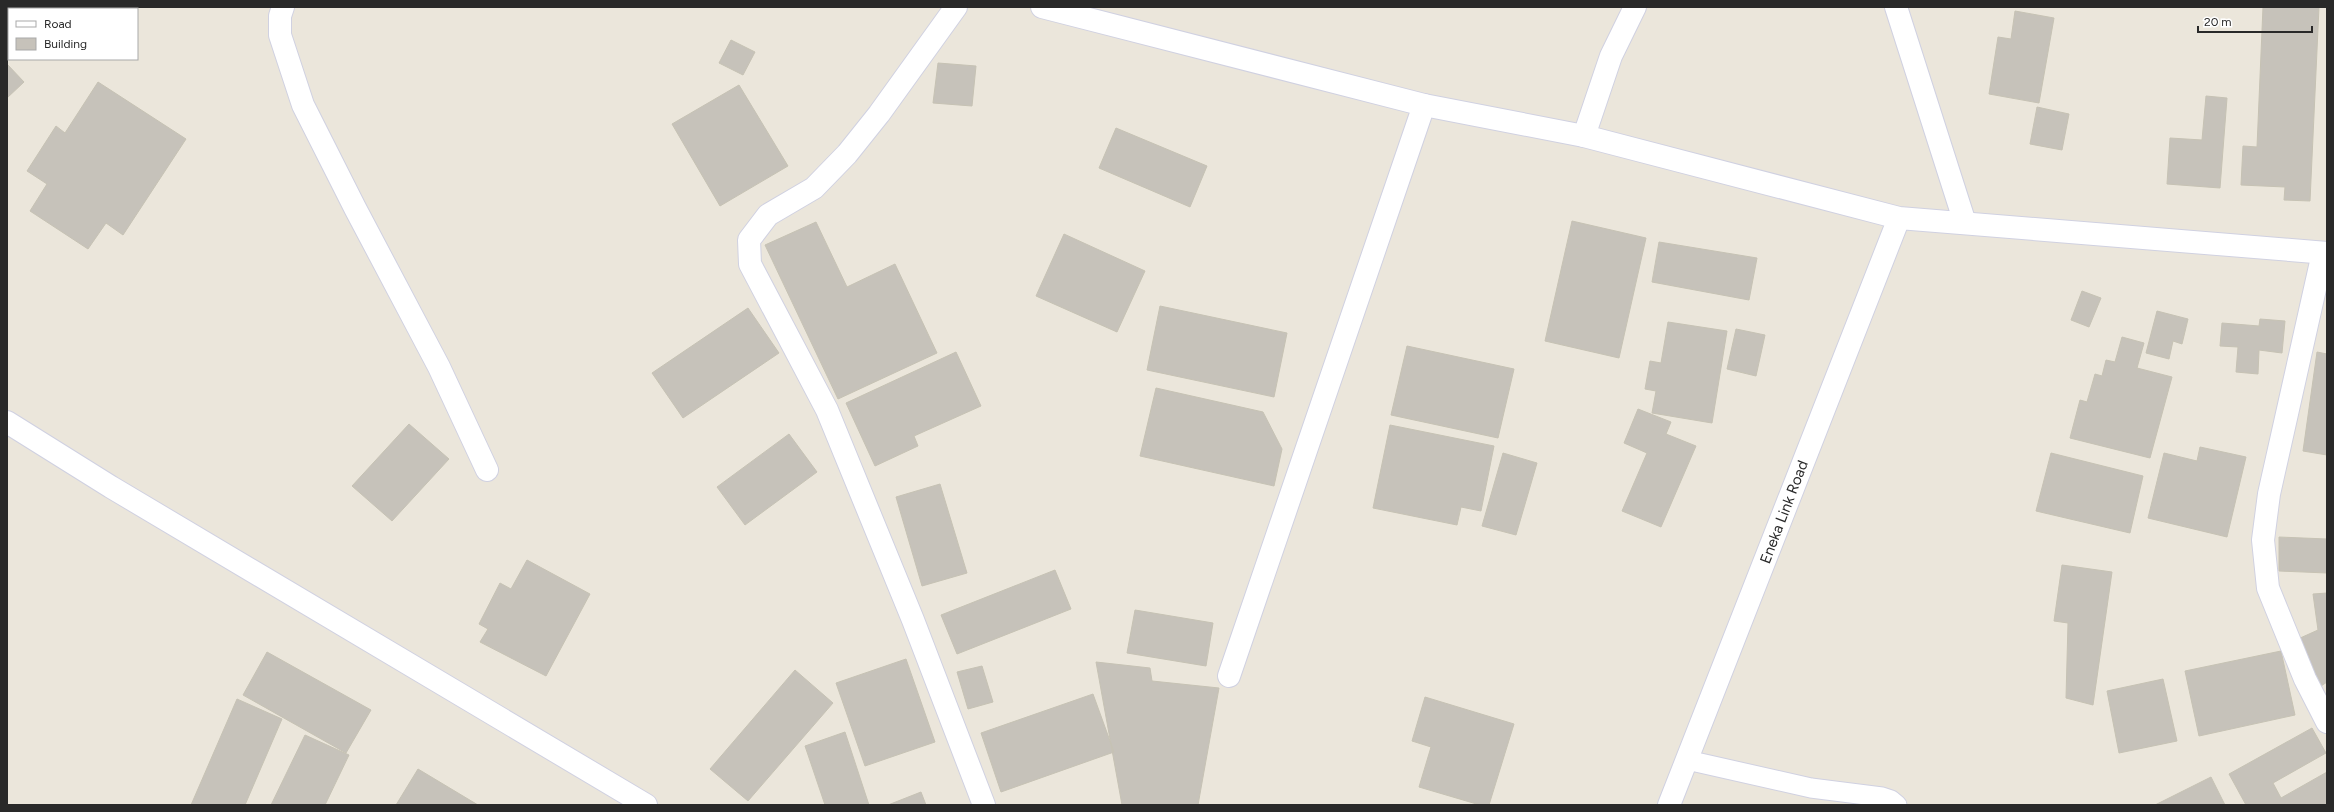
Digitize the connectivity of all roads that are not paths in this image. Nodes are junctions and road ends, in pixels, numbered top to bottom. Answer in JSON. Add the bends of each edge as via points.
{"nodes":[{"id":1,"x":283,"y":7,"type":"edge"},
{"id":2,"x":956,"y":7,"type":"edge"},
{"id":3,"x":1042,"y":7,"type":"edge"},
{"id":4,"x":1635,"y":7,"type":"edge"},
{"id":5,"x":1896,"y":7,"type":"edge"},
{"id":6,"x":1424,"y":105,"type":"junction"},
{"id":7,"x":1584,"y":136,"type":"junction"},
{"id":8,"x":1899,"y":218,"type":"junction"},
{"id":9,"x":1965,"y":223,"type":"junction"},
{"id":10,"x":2325,"y":253,"type":"edge"},
{"id":11,"x":7,"y":422,"type":"edge"},
{"id":12,"x":487,"y":470,"type":"dead end"},
{"id":13,"x":1229,"y":676,"type":"dead end"},
{"id":14,"x":2327,"y":722,"type":"edge"},
{"id":15,"x":1687,"y":760,"type":"junction"},
{"id":16,"x":646,"y":805,"type":"edge"},
{"id":17,"x":984,"y":805,"type":"edge"},
{"id":18,"x":1669,"y":805,"type":"edge"},
{"id":19,"x":1897,"y":805,"type":"edge"}],
"edges":[{"from":1,"to":12,"type":"street","via":[[280,16],[280,35],[303,105],[439,367]]},
{"from":2,"to":17,"type":"street","via":[[879,114],[846,154],[814,188],[768,215],[749,240],[750,264],[827,410],[913,620]]},
{"from":3,"to":6,"type":"street"},
{"from":4,"to":7,"type":"street","via":[[1611,56]]},
{"from":5,"to":9,"type":"street"},
{"from":6,"to":7,"type":"street"},
{"from":6,"to":13,"type":"street"},
{"from":7,"to":8,"type":"street"},
{"from":8,"to":9,"type":"street"},
{"from":8,"to":15,"type":"street","name":"Eneka Link Road"},
{"from":9,"to":10,"type":"street"},
{"from":10,"to":14,"type":"street","via":[[2269,494],[2263,540],[2268,588],[2305,679]]},
{"from":11,"to":16,"type":"street","via":[[111,487]]},
{"from":15,"to":18,"type":"street","name":"Eneka Link Road"},
{"from":15,"to":19,"type":"lane","via":[[1811,788],[1882,797]]}]}
